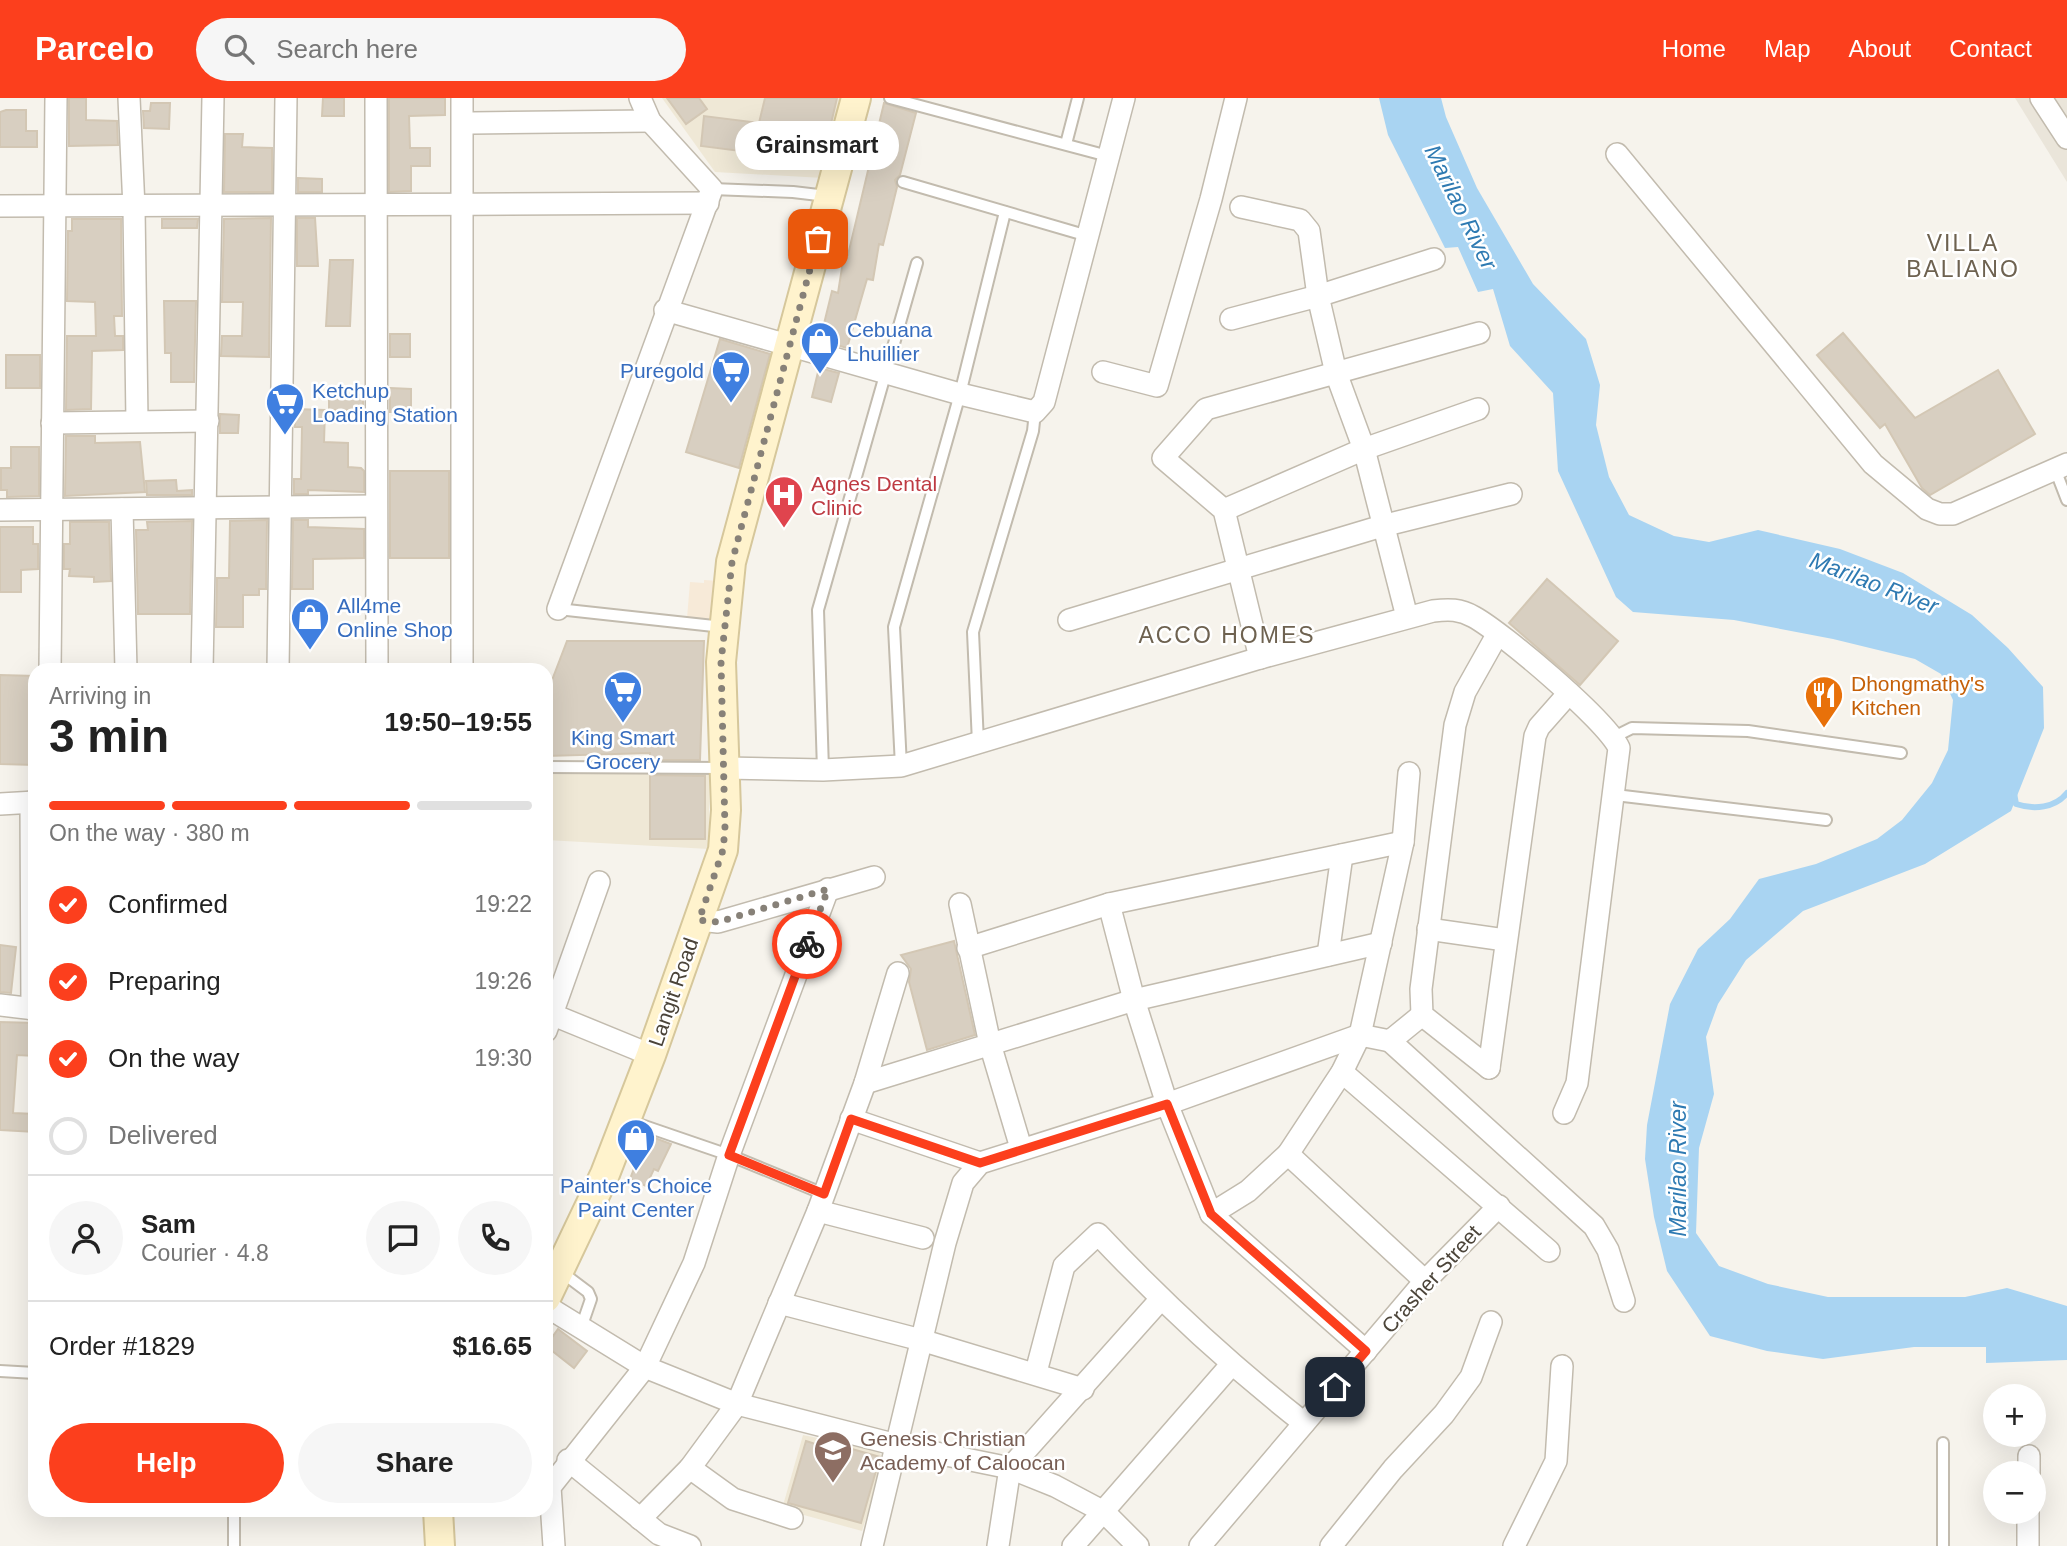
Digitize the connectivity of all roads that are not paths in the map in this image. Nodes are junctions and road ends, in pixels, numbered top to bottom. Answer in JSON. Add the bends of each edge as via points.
{"nodes":[{"id":1,"x":56,"y":98,"type":"edge"},
{"id":2,"x":129,"y":98,"type":"edge"},
{"id":3,"x":213,"y":98,"type":"edge"},
{"id":4,"x":286,"y":98,"type":"edge"},
{"id":5,"x":376,"y":98,"type":"edge"},
{"id":6,"x":462,"y":98,"type":"edge"},
{"id":7,"x":640,"y":98,"type":"edge"},
{"id":8,"x":856,"y":98,"type":"edge"},
{"id":9,"x":890,"y":98,"type":"edge"},
{"id":10,"x":1078,"y":98,"type":"edge"},
{"id":11,"x":1124,"y":98,"type":"edge"},
{"id":12,"x":1236,"y":98,"type":"edge"},
{"id":13,"x":2041,"y":98,"type":"edge"},
{"id":14,"x":650,"y":121,"type":"junction"},
{"id":15,"x":472,"y":123,"type":"dead end"},
{"id":16,"x":2067,"y":138,"type":"edge"},
{"id":17,"x":1066,"y":144,"type":"junction"},
{"id":18,"x":1617,"y":155,"type":"dead end"},
{"id":19,"x":1108,"y":156,"type":"junction"},
{"id":20,"x":903,"y":182,"type":"dead end"},
{"id":21,"x":710,"y":196,"type":"junction"},
{"id":22,"x":830,"y":196,"type":"junction"},
{"id":23,"x":283,"y":203,"type":"junction"},
{"id":24,"x":376,"y":203,"type":"junction"},
{"id":25,"x":462,"y":204,"type":"junction"},
{"id":26,"x":209,"y":205,"type":"junction"},
{"id":27,"x":0,"y":206,"type":"edge"},
{"id":28,"x":55,"y":206,"type":"junction"},
{"id":29,"x":1241,"y":207,"type":"dead end"},
{"id":30,"x":134,"y":208,"type":"junction"},
{"id":31,"x":1005,"y":212,"type":"junction"},
{"id":32,"x":1089,"y":237,"type":"junction"},
{"id":33,"x":1434,"y":259,"type":"dead end"},
{"id":34,"x":917,"y":262,"type":"dead end"},
{"id":35,"x":1318,"y":296,"type":"junction"},
{"id":36,"x":665,"y":310,"type":"junction"},
{"id":37,"x":1231,"y":319,"type":"dead end"},
{"id":38,"x":1479,"y":334,"type":"dead end"},
{"id":39,"x":789,"y":346,"type":"junction"},
{"id":40,"x":1103,"y":372,"type":"dead end"},
{"id":41,"x":887,"y":373,"type":"junction"},
{"id":42,"x":1336,"y":373,"type":"junction"},
{"id":43,"x":960,"y":394,"type":"junction"},
{"id":44,"x":1478,"y":409,"type":"dead end"},
{"id":45,"x":1035,"y":412,"type":"junction"},
{"id":46,"x":137,"y":421,"type":"junction"},
{"id":47,"x":208,"y":421,"type":"junction"},
{"id":48,"x":52,"y":424,"type":"junction"},
{"id":49,"x":1364,"y":449,"type":"junction"},
{"id":50,"x":2061,"y":467,"type":"edge"},
{"id":51,"x":1511,"y":494,"type":"dead end"},
{"id":52,"x":2067,"y":500,"type":"edge"},
{"id":53,"x":376,"y":506,"type":"junction"},
{"id":54,"x":280,"y":507,"type":"junction"},
{"id":55,"x":205,"y":508,"type":"junction"},
{"id":56,"x":51,"y":509,"type":"junction"},
{"id":57,"x":122,"y":509,"type":"junction"},
{"id":58,"x":0,"y":510,"type":"edge"},
{"id":59,"x":1224,"y":510,"type":"junction"},
{"id":60,"x":1382,"y":526,"type":"junction"},
{"id":61,"x":1237,"y":570,"type":"junction"},
{"id":62,"x":558,"y":608,"type":"joint"},
{"id":63,"x":1407,"y":617,"type":"junction"},
{"id":64,"x":1069,"y":620,"type":"dead end"},
{"id":65,"x":723,"y":627,"type":"junction"},
{"id":66,"x":1497,"y":635,"type":"junction"},
{"id":67,"x":1260,"y":658,"type":"junction"},
{"id":68,"x":50,"y":663,"type":"edge"},
{"id":69,"x":126,"y":663,"type":"edge"},
{"id":70,"x":202,"y":663,"type":"edge"},
{"id":71,"x":278,"y":663,"type":"edge"},
{"id":72,"x":377,"y":663,"type":"edge"},
{"id":73,"x":461,"y":663,"type":"edge"},
{"id":74,"x":1569,"y":692,"type":"junction"},
{"id":75,"x":1614,"y":737,"type":"junction"},
{"id":76,"x":978,"y":743,"type":"junction"},
{"id":77,"x":1901,"y":753,"type":"dead end"},
{"id":78,"x":901,"y":766,"type":"junction"},
{"id":79,"x":553,"y":767,"type":"edge"},
{"id":80,"x":725,"y":768,"type":"junction"},
{"id":81,"x":823,"y":769,"type":"junction"},
{"id":82,"x":1409,"y":773,"type":"dead end"},
{"id":83,"x":1615,"y":795,"type":"junction"},
{"id":84,"x":28,"y":802,"type":"edge"},
{"id":85,"x":0,"y":804,"type":"edge"},
{"id":86,"x":1826,"y":820,"type":"dead end"},
{"id":87,"x":1403,"y":842,"type":"junction"},
{"id":88,"x":1342,"y":855,"type":"junction"},
{"id":89,"x":874,"y":877,"type":"dead end"},
{"id":90,"x":599,"y":882,"type":"dead end"},
{"id":91,"x":828,"y":889,"type":"junction"},
{"id":92,"x":960,"y":904,"type":"dead end"},
{"id":93,"x":1109,"y":904,"type":"junction"},
{"id":94,"x":699,"y":920,"type":"junction"},
{"id":95,"x":1428,"y":929,"type":"junction"},
{"id":96,"x":1505,"y":940,"type":"junction"},
{"id":97,"x":1381,"y":943,"type":"junction"},
{"id":98,"x":968,"y":948,"type":"junction"},
{"id":99,"x":1328,"y":956,"type":"junction"},
{"id":100,"x":898,"y":973,"type":"dead end"},
{"id":101,"x":1134,"y":1000,"type":"junction"},
{"id":102,"x":0,"y":1005,"type":"edge"},
{"id":103,"x":553,"y":1006,"type":"edge"},
{"id":104,"x":28,"y":1008,"type":"edge"},
{"id":105,"x":1422,"y":1015,"type":"junction"},
{"id":106,"x":553,"y":1021,"type":"edge"},
{"id":107,"x":1360,"y":1035,"type":"junction"},
{"id":108,"x":1390,"y":1041,"type":"junction"},
{"id":109,"x":990,"y":1044,"type":"junction"},
{"id":110,"x":651,"y":1055,"type":"junction"},
{"id":111,"x":1342,"y":1072,"type":"junction"},
{"id":112,"x":865,"y":1083,"type":"junction"},
{"id":113,"x":1167,"y":1104,"type":"junction"},
{"id":114,"x":1564,"y":1113,"type":"dead end"},
{"id":115,"x":851,"y":1119,"type":"junction"},
{"id":116,"x":626,"y":1120,"type":"junction"},
{"id":117,"x":1021,"y":1149,"type":"junction"},
{"id":118,"x":1288,"y":1154,"type":"junction"},
{"id":119,"x":729,"y":1155,"type":"junction"},
{"id":120,"x":980,"y":1163,"type":"junction"},
{"id":121,"x":821,"y":1203,"type":"junction"},
{"id":122,"x":1499,"y":1206,"type":"junction"},
{"id":123,"x":1211,"y":1214,"type":"junction"},
{"id":124,"x":923,"y":1238,"type":"dead end"},
{"id":125,"x":1549,"y":1251,"type":"dead end"},
{"id":126,"x":561,"y":1271,"type":"junction"},
{"id":127,"x":1425,"y":1281,"type":"junction"},
{"id":128,"x":553,"y":1285,"type":"edge"},
{"id":129,"x":1160,"y":1300,"type":"junction"},
{"id":130,"x":1624,"y":1301,"type":"dead end"},
{"id":131,"x":779,"y":1303,"type":"junction"},
{"id":132,"x":553,"y":1310,"type":"edge"},
{"id":133,"x":1490,"y":1322,"type":"dead end"},
{"id":134,"x":581,"y":1328,"type":"junction"},
{"id":135,"x":921,"y":1340,"type":"junction"},
{"id":136,"x":1366,"y":1351,"type":"junction"},
{"id":137,"x":1231,"y":1365,"type":"junction"},
{"id":138,"x":1562,"y":1366,"type":"dead end"},
{"id":139,"x":645,"y":1367,"type":"junction"},
{"id":140,"x":0,"y":1371,"type":"edge"},
{"id":141,"x":28,"y":1373,"type":"edge"},
{"id":142,"x":1036,"y":1373,"type":"junction"},
{"id":143,"x":1083,"y":1389,"type":"junction"},
{"id":144,"x":737,"y":1404,"type":"junction"},
{"id":145,"x":1304,"y":1423,"type":"junction"},
{"id":146,"x":1943,"y":1443,"type":"dead end"},
{"id":147,"x":897,"y":1445,"type":"junction"},
{"id":148,"x":568,"y":1460,"type":"junction"},
{"id":149,"x":690,"y":1468,"type":"junction"},
{"id":150,"x":1010,"y":1468,"type":"junction"},
{"id":151,"x":553,"y":1482,"type":"edge"},
{"id":152,"x":1104,"y":1512,"type":"junction"},
{"id":153,"x":234,"y":1517,"type":"edge"},
{"id":154,"x":438,"y":1517,"type":"edge"},
{"id":155,"x":552,"y":1517,"type":"edge"},
{"id":156,"x":792,"y":1518,"type":"dead end"},
{"id":157,"x":640,"y":1519,"type":"junction"},
{"id":158,"x":2028,"y":1524,"type":"edge"},
{"id":159,"x":658,"y":1540,"type":"edge"},
{"id":160,"x":234,"y":1546,"type":"edge"},
{"id":161,"x":440,"y":1546,"type":"edge"},
{"id":162,"x":554,"y":1546,"type":"edge"},
{"id":163,"x":690,"y":1546,"type":"edge"},
{"id":164,"x":872,"y":1546,"type":"edge"},
{"id":165,"x":998,"y":1546,"type":"edge"},
{"id":166,"x":1073,"y":1546,"type":"edge"},
{"id":167,"x":1138,"y":1546,"type":"edge"},
{"id":168,"x":1200,"y":1546,"type":"edge"},
{"id":169,"x":1331,"y":1546,"type":"edge"},
{"id":170,"x":1514,"y":1546,"type":"edge"},
{"id":171,"x":1942,"y":1546,"type":"edge"},
{"id":172,"x":2028,"y":1546,"type":"edge"}],
"edges":[{"from":1,"to":28,"type":"street"},
{"from":2,"to":30,"type":"street"},
{"from":3,"to":26,"type":"street"},
{"from":4,"to":23,"type":"street"},
{"from":5,"to":24,"type":"street"},
{"from":6,"to":25,"type":"street"},
{"from":7,"to":14,"type":"street"},
{"from":8,"to":22,"type":"main road","name":"Langit Road"},
{"from":9,"to":17,"type":"lane"},
{"from":10,"to":17,"type":"lane"},
{"from":11,"to":19,"type":"street"},
{"from":12,"to":40,"type":"street","via":[[1157,386]]},
{"from":13,"to":16,"type":"street"},
{"from":14,"to":15,"type":"street"},
{"from":14,"to":21,"type":"street"},
{"from":17,"to":19,"type":"lane"},
{"from":18,"to":50,"type":"street","via":[[1873,464],[1927,509],[1953,514]]},
{"from":19,"to":32,"type":"street"},
{"from":20,"to":31,"type":"lane"},
{"from":21,"to":22,"type":"lane","via":[[793,192]]},
{"from":21,"to":25,"type":"street"},
{"from":21,"to":36,"type":"street"},
{"from":22,"to":39,"type":"main road","name":"Langit Road"},
{"from":23,"to":24,"type":"street"},
{"from":23,"to":26,"type":"street"},
{"from":23,"to":54,"type":"street"},
{"from":24,"to":25,"type":"street"},
{"from":24,"to":53,"type":"street"},
{"from":25,"to":73,"type":"street"},
{"from":26,"to":30,"type":"street"},
{"from":26,"to":47,"type":"street"},
{"from":27,"to":28,"type":"street"},
{"from":28,"to":30,"type":"street"},
{"from":28,"to":48,"type":"street"},
{"from":29,"to":35,"type":"street","via":[[1300,220],[1308,231]]},
{"from":30,"to":46,"type":"street"},
{"from":31,"to":32,"type":"lane"},
{"from":31,"to":43,"type":"lane"},
{"from":32,"to":45,"type":"street","via":[[1044,402]]},
{"from":33,"to":35,"type":"street"},
{"from":34,"to":41,"type":"lane"},
{"from":35,"to":37,"type":"street"},
{"from":35,"to":42,"type":"street"},
{"from":36,"to":39,"type":"street"},
{"from":36,"to":62,"type":"street"},
{"from":38,"to":42,"type":"street"},
{"from":39,"to":41,"type":"street"},
{"from":39,"to":65,"type":"main road","name":"Langit Road","via":[[732,562]]},
{"from":41,"to":43,"type":"street"},
{"from":41,"to":81,"type":"lane","via":[[818,610]]},
{"from":42,"to":49,"type":"street"},
{"from":42,"to":59,"type":"street","via":[[1206,409],[1163,458]]},
{"from":43,"to":45,"type":"street"},
{"from":43,"to":78,"type":"lane","via":[[894,627]]},
{"from":44,"to":49,"type":"street"},
{"from":45,"to":76,"type":"lane","via":[[973,632]]},
{"from":46,"to":47,"type":"street"},
{"from":46,"to":48,"type":"street"},
{"from":47,"to":55,"type":"street"},
{"from":48,"to":56,"type":"street"},
{"from":49,"to":59,"type":"street"},
{"from":49,"to":60,"type":"street"},
{"from":50,"to":52,"type":"lane"},
{"from":51,"to":60,"type":"street"},
{"from":53,"to":54,"type":"street"},
{"from":53,"to":72,"type":"street"},
{"from":54,"to":55,"type":"street"},
{"from":54,"to":71,"type":"street"},
{"from":55,"to":57,"type":"street"},
{"from":55,"to":70,"type":"street"},
{"from":56,"to":57,"type":"street"},
{"from":56,"to":58,"type":"street"},
{"from":56,"to":68,"type":"street"},
{"from":57,"to":69,"type":"street"},
{"from":59,"to":61,"type":"street"},
{"from":60,"to":61,"type":"street"},
{"from":60,"to":63,"type":"street"},
{"from":61,"to":64,"type":"street"},
{"from":61,"to":67,"type":"street"},
{"from":62,"to":65,"type":"lane"},
{"from":63,"to":66,"type":"street","via":[[1456,609],[1476,617]]},
{"from":63,"to":67,"type":"street"},
{"from":65,"to":80,"type":"main road","name":"Langit Road"},
{"from":66,"to":74,"type":"street"},
{"from":66,"to":95,"type":"street","via":[[1465,692],[1455,725]]},
{"from":67,"to":76,"type":"street"},
{"from":74,"to":75,"type":"street"},
{"from":74,"to":96,"type":"street","via":[[1535,736]]},
{"from":75,"to":77,"type":"lane","via":[[1632,728],[1748,731]]},
{"from":75,"to":83,"type":"street","via":[[1619,761]]},
{"from":76,"to":78,"type":"street"},
{"from":78,"to":81,"type":"street"},
{"from":79,"to":80,"type":"lane"},
{"from":80,"to":81,"type":"street"},
{"from":80,"to":94,"type":"main road","name":"Langit Road","via":[[723,850]]},
{"from":82,"to":87,"type":"street"},
{"from":83,"to":86,"type":"lane"},
{"from":83,"to":114,"type":"street","via":[[1577,1083]]},
{"from":84,"to":85,"type":"street"},
{"from":87,"to":88,"type":"street"},
{"from":87,"to":97,"type":"street"},
{"from":88,"to":93,"type":"street"},
{"from":88,"to":99,"type":"street"},
{"from":89,"to":91,"type":"street"},
{"from":90,"to":103,"type":"street"},
{"from":91,"to":94,"type":"street","via":[[718,922]]},
{"from":91,"to":119,"type":"street"},
{"from":92,"to":98,"type":"street"},
{"from":93,"to":98,"type":"street"},
{"from":93,"to":101,"type":"street"},
{"from":94,"to":110,"type":"main road","name":"Langit Road"},
{"from":95,"to":96,"type":"street"},
{"from":95,"to":105,"type":"street"},
{"from":96,"to":105,"type":"street","via":[[1489,1068]]},
{"from":97,"to":99,"type":"street"},
{"from":97,"to":107,"type":"street"},
{"from":98,"to":109,"type":"street"},
{"from":99,"to":101,"type":"street"},
{"from":100,"to":112,"type":"street"},
{"from":101,"to":109,"type":"street"},
{"from":101,"to":113,"type":"street"},
{"from":102,"to":104,"type":"street"},
{"from":105,"to":108,"type":"street"},
{"from":106,"to":110,"type":"street"},
{"from":107,"to":108,"type":"street"},
{"from":107,"to":111,"type":"street"},
{"from":107,"to":113,"type":"street"},
{"from":108,"to":130,"type":"street","via":[[1594,1226],[1608,1251]]},
{"from":109,"to":112,"type":"street"},
{"from":109,"to":117,"type":"street"},
{"from":110,"to":116,"type":"main road","name":"Langit Road"},
{"from":111,"to":118,"type":"street"},
{"from":111,"to":122,"type":"street"},
{"from":112,"to":115,"type":"street"},
{"from":113,"to":117,"type":"street"},
{"from":113,"to":123,"type":"street"},
{"from":115,"to":120,"type":"street"},
{"from":115,"to":121,"type":"street"},
{"from":116,"to":119,"type":"lane"},
{"from":116,"to":126,"type":"main road","name":"Langit Road"},
{"from":117,"to":120,"type":"street"},
{"from":118,"to":123,"type":"street","via":[[1248,1191]]},
{"from":118,"to":127,"type":"street"},
{"from":119,"to":121,"type":"lane"},
{"from":119,"to":139,"type":"street","via":[[694,1263]]},
{"from":120,"to":135,"type":"street","via":[[963,1183]]},
{"from":121,"to":124,"type":"street"},
{"from":121,"to":131,"type":"street"},
{"from":122,"to":125,"type":"street"},
{"from":122,"to":127,"type":"street","name":"Crasher Street"},
{"from":123,"to":136,"type":"street"},
{"from":126,"to":128,"type":"main road","name":"Langit Road"},
{"from":126,"to":134,"type":"lane","via":[[591,1299]]},
{"from":127,"to":136,"type":"street","name":"Crasher Street"},
{"from":129,"to":137,"type":"street"},
{"from":129,"to":142,"type":"street","via":[[1098,1234],[1064,1266]]},
{"from":129,"to":143,"type":"street"},
{"from":131,"to":135,"type":"street"},
{"from":131,"to":144,"type":"street"},
{"from":132,"to":134,"type":"street"},
{"from":133,"to":169,"type":"street","via":[[1471,1377]]},
{"from":134,"to":139,"type":"street"},
{"from":135,"to":142,"type":"street"},
{"from":135,"to":147,"type":"street"},
{"from":136,"to":145,"type":"street","name":"Crasher Street"},
{"from":137,"to":145,"type":"street"},
{"from":137,"to":152,"type":"street"},
{"from":138,"to":170,"type":"street","via":[[1556,1461]]},
{"from":139,"to":144,"type":"street"},
{"from":139,"to":148,"type":"street"},
{"from":140,"to":141,"type":"lane"},
{"from":142,"to":143,"type":"street"},
{"from":143,"to":150,"type":"street"},
{"from":144,"to":147,"type":"street"},
{"from":144,"to":149,"type":"street"},
{"from":145,"to":168,"type":"street","name":"Crasher Street"},
{"from":146,"to":171,"type":"lane"},
{"from":147,"to":150,"type":"street"},
{"from":147,"to":164,"type":"street"},
{"from":148,"to":151,"type":"street"},
{"from":148,"to":157,"type":"street"},
{"from":149,"to":156,"type":"street","via":[[733,1499]]},
{"from":149,"to":157,"type":"street"},
{"from":150,"to":152,"type":"street"},
{"from":150,"to":165,"type":"street"},
{"from":152,"to":166,"type":"street"},
{"from":152,"to":167,"type":"street"},
{"from":153,"to":160,"type":"lane"},
{"from":154,"to":161,"type":"main road"},
{"from":155,"to":162,"type":"street"},
{"from":157,"to":159,"type":"street"},
{"from":158,"to":172,"type":"street"},
{"from":159,"to":163,"type":"street"}]}
